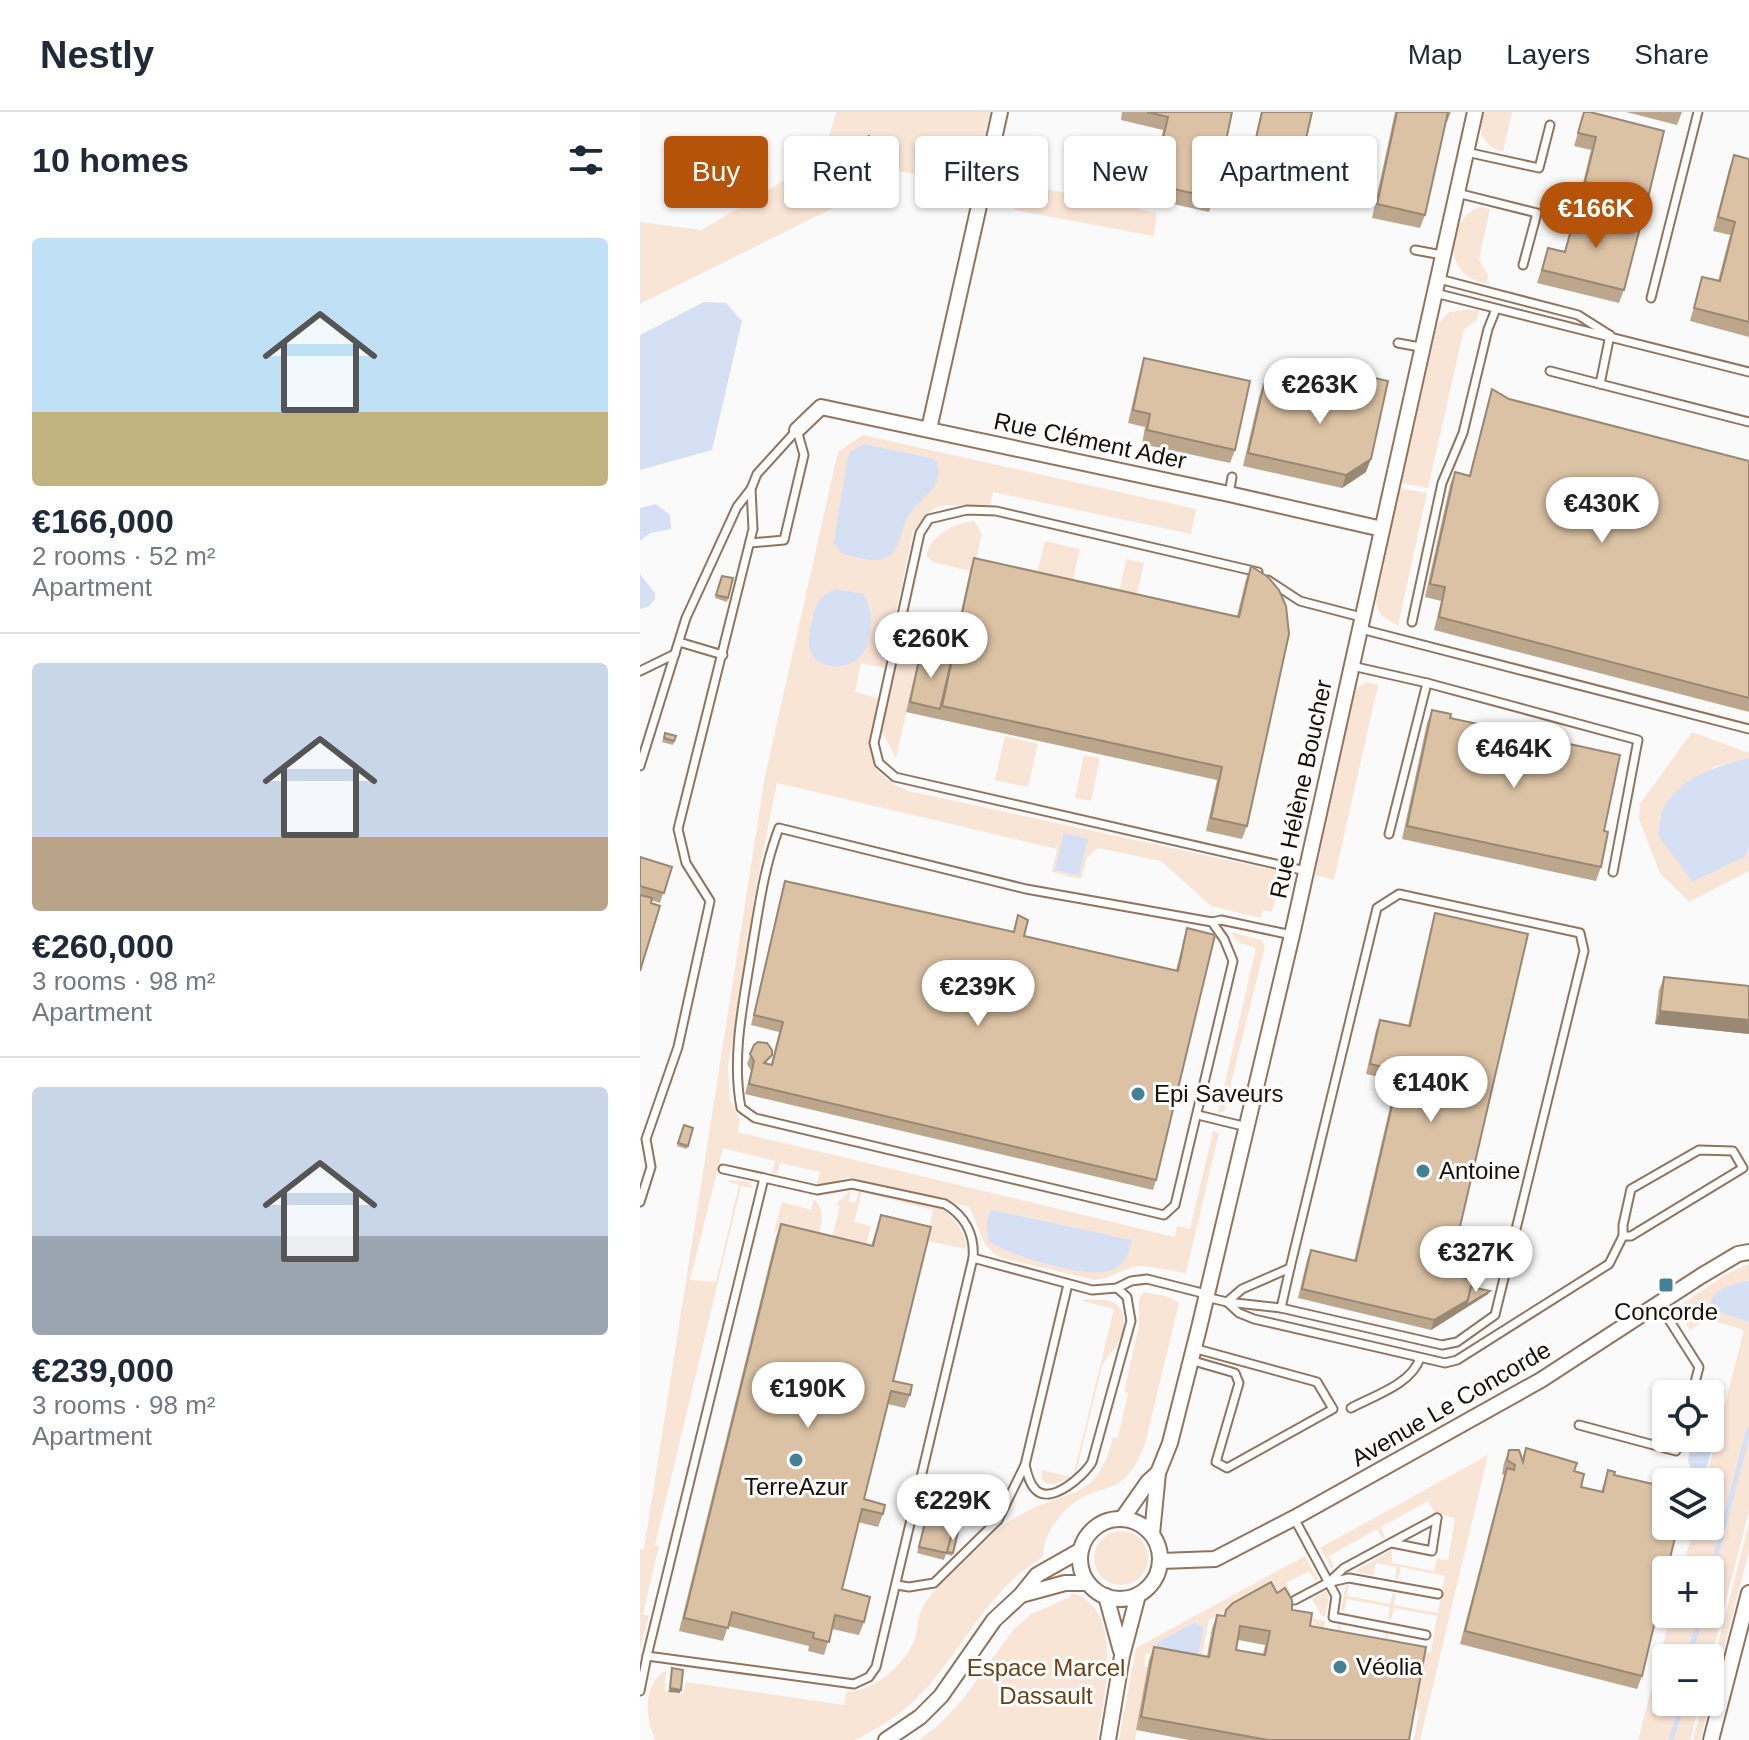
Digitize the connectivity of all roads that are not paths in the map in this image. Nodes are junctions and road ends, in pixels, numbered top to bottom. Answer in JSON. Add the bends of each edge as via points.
{"nodes":[{"id":1,"x":1000,"y":112,"type":"edge"},
{"id":2,"x":1475,"y":112,"type":"edge"},
{"id":3,"x":1698,"y":112,"type":"edge"},
{"id":4,"x":1550,"y":125,"type":"dead end"},
{"id":5,"x":1466,"y":152,"type":"junction"},
{"id":6,"x":1457,"y":193,"type":"junction"},
{"id":7,"x":1415,"y":250,"type":"dead end"},
{"id":8,"x":1442,"y":255,"type":"junction"},
{"id":9,"x":1523,"y":265,"type":"dead end"},
{"id":10,"x":1435,"y":286,"type":"junction"},
{"id":11,"x":1651,"y":298,"type":"dead end"},
{"id":12,"x":1496,"y":309,"type":"junction"},
{"id":13,"x":1610,"y":335,"type":"junction"},
{"id":14,"x":1398,"y":343,"type":"dead end"},
{"id":15,"x":1420,"y":347,"type":"junction"},
{"id":16,"x":1550,"y":371,"type":"dead end"},
{"id":17,"x":1749,"y":372,"type":"edge"},
{"id":18,"x":1600,"y":384,"type":"junction"},
{"id":19,"x":1749,"y":422,"type":"edge"},
{"id":20,"x":929,"y":429,"type":"junction"},
{"id":21,"x":797,"y":430,"type":"junction"},
{"id":22,"x":1232,"y":477,"type":"dead end"},
{"id":23,"x":751,"y":489,"type":"junction"},
{"id":24,"x":1229,"y":494,"type":"junction"},
{"id":25,"x":1382,"y":529,"type":"junction"},
{"id":26,"x":750,"y":543,"type":"junction"},
{"id":27,"x":1412,"y":622,"type":"dead end"},
{"id":28,"x":1360,"y":623,"type":"junction"},
{"id":29,"x":679,"y":642,"type":"junction"},
{"id":30,"x":675,"y":654,"type":"junction"},
{"id":31,"x":723,"y":655,"type":"junction"},
{"id":32,"x":1351,"y":665,"type":"junction"},
{"id":33,"x":640,"y":671,"type":"edge"},
{"id":34,"x":1427,"y":683,"type":"junction"},
{"id":35,"x":1749,"y":729,"type":"edge"},
{"id":36,"x":640,"y":766,"type":"edge"},
{"id":37,"x":1389,"y":834,"type":"dead end"},
{"id":38,"x":1306,"y":871,"type":"junction"},
{"id":39,"x":1613,"y":872,"type":"dead end"},
{"id":40,"x":1212,"y":922,"type":"junction"},
{"id":41,"x":1292,"y":935,"type":"junction"},
{"id":42,"x":1198,"y":1115,"type":"junction"},
{"id":43,"x":1247,"y":1127,"type":"junction"},
{"id":44,"x":1746,"y":1167,"type":"edge"},
{"id":45,"x":723,"y":1169,"type":"dead end"},
{"id":46,"x":764,"y":1178,"type":"junction"},
{"id":47,"x":640,"y":1202,"type":"edge"},
{"id":48,"x":1623,"y":1236,"type":"junction"},
{"id":49,"x":1749,"y":1252,"type":"edge"},
{"id":50,"x":973,"y":1258,"type":"junction"},
{"id":51,"x":1290,"y":1268,"type":"junction"},
{"id":52,"x":1068,"y":1284,"type":"junction"},
{"id":53,"x":1117,"y":1288,"type":"junction"},
{"id":54,"x":1206,"y":1296,"type":"junction"},
{"id":55,"x":1227,"y":1302,"type":"junction"},
{"id":56,"x":1659,"y":1304,"type":"junction"},
{"id":57,"x":1281,"y":1308,"type":"junction"},
{"id":58,"x":1192,"y":1354,"type":"junction"},
{"id":59,"x":1420,"y":1358,"type":"junction"},
{"id":60,"x":1252,"y":1366,"type":"junction"},
{"id":61,"x":1696,"y":1380,"type":"edge"},
{"id":62,"x":1239,"y":1383,"type":"junction"},
{"id":63,"x":1351,"y":1408,"type":"dead end"},
{"id":64,"x":1579,"y":1425,"type":"dead end"},
{"id":65,"x":1652,"y":1445,"type":"edge"},
{"id":66,"x":1025,"y":1465,"type":"junction"},
{"id":67,"x":1158,"y":1473,"type":"junction"},
{"id":68,"x":1294,"y":1518,"type":"junction"},
{"id":69,"x":1122,"y":1519,"type":"junction"},
{"id":70,"x":1152,"y":1534,"type":"junction"},
{"id":71,"x":1391,"y":1543,"type":"junction"},
{"id":72,"x":1081,"y":1550,"type":"junction"},
{"id":73,"x":1161,"y":1561,"type":"junction"},
{"id":74,"x":1329,"y":1582,"type":"junction"},
{"id":75,"x":1088,"y":1583,"type":"junction"},
{"id":76,"x":897,"y":1585,"type":"junction"},
{"id":77,"x":1749,"y":1593,"type":"edge"},
{"id":78,"x":1438,"y":1594,"type":"dead end"},
{"id":79,"x":1021,"y":1595,"type":"junction"},
{"id":80,"x":1138,"y":1595,"type":"junction"},
{"id":81,"x":1106,"y":1596,"type":"junction"},
{"id":82,"x":1295,"y":1600,"type":"edge"},
{"id":83,"x":1747,"y":1608,"type":"edge"},
{"id":84,"x":1426,"y":1635,"type":"dead end"},
{"id":85,"x":647,"y":1656,"type":"junction"},
{"id":86,"x":1122,"y":1656,"type":"junction"},
{"id":87,"x":640,"y":1691,"type":"edge"},
{"id":88,"x":886,"y":1740,"type":"edge"},
{"id":89,"x":1108,"y":1740,"type":"edge"},
{"id":90,"x":1713,"y":1740,"type":"edge"}],
"edges":[{"from":1,"to":20,"type":"street"},
{"from":2,"to":5,"type":"street","name":"Rue Hélène Boucher"},
{"from":3,"to":11,"type":"lane"},
{"from":4,"to":5,"type":"lane","via":[[1539,168]]},
{"from":5,"to":6,"type":"street","name":"Rue Hélène Boucher"},
{"from":6,"to":8,"type":"street","name":"Rue Hélène Boucher"},
{"from":6,"to":9,"type":"lane","via":[[1537,213]]},
{"from":7,"to":8,"type":"lane"},
{"from":8,"to":10,"type":"street","name":"Rue Hélène Boucher"},
{"from":10,"to":12,"type":"lane"},
{"from":10,"to":13,"type":"lane","via":[[1578,315]]},
{"from":10,"to":15,"type":"street","name":"Rue Hélène Boucher"},
{"from":12,"to":13,"type":"lane"},
{"from":12,"to":27,"type":"lane","via":[[1463,433],[1442,483]]},
{"from":13,"to":17,"type":"lane"},
{"from":13,"to":18,"type":"lane"},
{"from":14,"to":15,"type":"lane"},
{"from":15,"to":25,"type":"street","name":"Rue Hélène Boucher"},
{"from":16,"to":18,"type":"lane"},
{"from":18,"to":19,"type":"lane"},
{"from":20,"to":21,"type":"street","name":"Rue Clément Ader","via":[[821,407]]},
{"from":20,"to":24,"type":"street","name":"Rue Clément Ader"},
{"from":21,"to":23,"type":"lane","via":[[757,474]]},
{"from":21,"to":26,"type":"lane","via":[[804,455],[784,540]]},
{"from":22,"to":24,"type":"lane"},
{"from":23,"to":26,"type":"lane"},
{"from":23,"to":29,"type":"lane","via":[[737,507]]},
{"from":24,"to":25,"type":"street","name":"Rue Clément Ader"},
{"from":25,"to":28,"type":"street","name":"Rue Hélène Boucher"},
{"from":26,"to":31,"type":"lane"},
{"from":28,"to":32,"type":"street","name":"Rue Hélène Boucher"},
{"from":28,"to":35,"type":"lane"},
{"from":28,"to":38,"type":"lane","via":[[1300,601],[1255,570],[996,511],[967,510],[929,519],[920,533],[874,743],[879,763],[895,777]]},
{"from":29,"to":30,"type":"lane"},
{"from":29,"to":31,"type":"lane"},
{"from":30,"to":33,"type":"lane"},
{"from":30,"to":36,"type":"lane"},
{"from":31,"to":47,"type":"lane","via":[[678,829],[686,863],[710,901],[678,1047],[646,1139],[651,1167]]},
{"from":32,"to":34,"type":"lane"},
{"from":32,"to":38,"type":"street","name":"Rue Hélène Boucher"},
{"from":34,"to":37,"type":"lane"},
{"from":34,"to":39,"type":"lane","via":[[1638,740]]},
{"from":38,"to":41,"type":"street","name":"Rue Hélène Boucher"},
{"from":40,"to":41,"type":"lane"},
{"from":40,"to":42,"type":"lane","via":[[1233,961]]},
{"from":40,"to":42,"type":"lane","via":[[1026,889],[779,828],[764,874],[736,1081],[741,1108],[755,1118],[1164,1215],[1175,1205]]},
{"from":41,"to":43,"type":"street","name":"Rue Hélène Boucher"},
{"from":42,"to":43,"type":"lane"},
{"from":43,"to":54,"type":"street","name":"Rue Hélène Boucher"},
{"from":44,"to":48,"type":"lane"},
{"from":44,"to":48,"type":"lane","via":[[1733,1151],[1699,1150],[1631,1189]]},
{"from":45,"to":46,"type":"lane"},
{"from":46,"to":50,"type":"lane","via":[[817,1190],[852,1184],[945,1204],[970,1230]]},
{"from":46,"to":85,"type":"lane"},
{"from":48,"to":59,"type":"lane","via":[[1609,1264],[1457,1360]]},
{"from":49,"to":56,"type":"street","name":"Avenue Le Concorde"},
{"from":50,"to":52,"type":"lane"},
{"from":50,"to":76,"type":"lane"},
{"from":51,"to":55,"type":"lane","via":[[1242,1289]]},
{"from":51,"to":57,"type":"lane"},
{"from":51,"to":57,"type":"lane","via":[[1377,908],[1399,894],[1580,933],[1584,951],[1495,1315],[1457,1342],[1442,1345]]},
{"from":52,"to":53,"type":"lane","via":[[1092,1290]]},
{"from":52,"to":66,"type":"lane"},
{"from":53,"to":54,"type":"lane","via":[[1147,1279]]},
{"from":53,"to":66,"type":"lane","via":[[1127,1297],[1131,1321],[1092,1462],[1078,1480],[1048,1494],[1034,1488]]},
{"from":54,"to":55,"type":"lane"},
{"from":54,"to":58,"type":"street","name":"Rue Hélène Boucher"},
{"from":55,"to":57,"type":"lane"},
{"from":55,"to":59,"type":"lane","via":[[1254,1319]]},
{"from":56,"to":61,"type":"lane","via":[[1699,1367]]},
{"from":56,"to":68,"type":"street","name":"Avenue Le Concorde","via":[[1541,1380]]},
{"from":58,"to":60,"type":"lane","via":[[1231,1357]]},
{"from":58,"to":62,"type":"lane","via":[[1235,1373]]},
{"from":58,"to":67,"type":"street","name":"Rue Hélène Boucher"},
{"from":59,"to":63,"type":"lane","via":[[1408,1376]]},
{"from":60,"to":62,"type":"lane"},
{"from":60,"to":62,"type":"lane","via":[[1317,1382],[1333,1409],[1227,1468],[1216,1462]]},
{"from":64,"to":65,"type":"lane"},
{"from":66,"to":76,"type":"lane","via":[[998,1520],[934,1583]]},
{"from":67,"to":69,"type":"street","name":"Rue Hélène Boucher"},
{"from":67,"to":70,"type":"street","name":"Rue Hélène Boucher"},
{"from":68,"to":73,"type":"street","name":"Avenue Le Concorde","via":[[1215,1559]]},
{"from":68,"to":74,"type":"lane"},
{"from":69,"to":70,"type":"street"},
{"from":69,"to":72,"type":"street","name":"Rue Hélène Boucher","via":[[1098,1525]]},
{"from":70,"to":73,"type":"street","name":"Rue Hélène Boucher"},
{"from":71,"to":71,"type":"lane","via":[[1414,1530],[1437,1518],[1432,1551]]},
{"from":71,"to":74,"type":"lane"},
{"from":72,"to":75,"type":"street"},
{"from":72,"to":79,"type":"street","name":"Rue Hélène Boucher","via":[[1037,1575]]},
{"from":73,"to":80,"type":"street","via":[[1154,1581]]},
{"from":74,"to":78,"type":"lane","via":[[1349,1578]]},
{"from":74,"to":82,"type":"lane"},
{"from":74,"to":84,"type":"lane","via":[[1336,1596],[1333,1617]]},
{"from":75,"to":79,"type":"street","via":[[1065,1583]]},
{"from":75,"to":81,"type":"street"},
{"from":76,"to":85,"type":"lane","via":[[876,1667],[854,1684]]},
{"from":77,"to":83,"type":"street"},
{"from":79,"to":88,"type":"street","name":"Rue Hélène Boucher","via":[[994,1620],[941,1696]]},
{"from":80,"to":81,"type":"street"},
{"from":80,"to":86,"type":"street"},
{"from":81,"to":86,"type":"street"},
{"from":83,"to":90,"type":"street"},
{"from":85,"to":87,"type":"lane"},
{"from":86,"to":89,"type":"street"}]}
